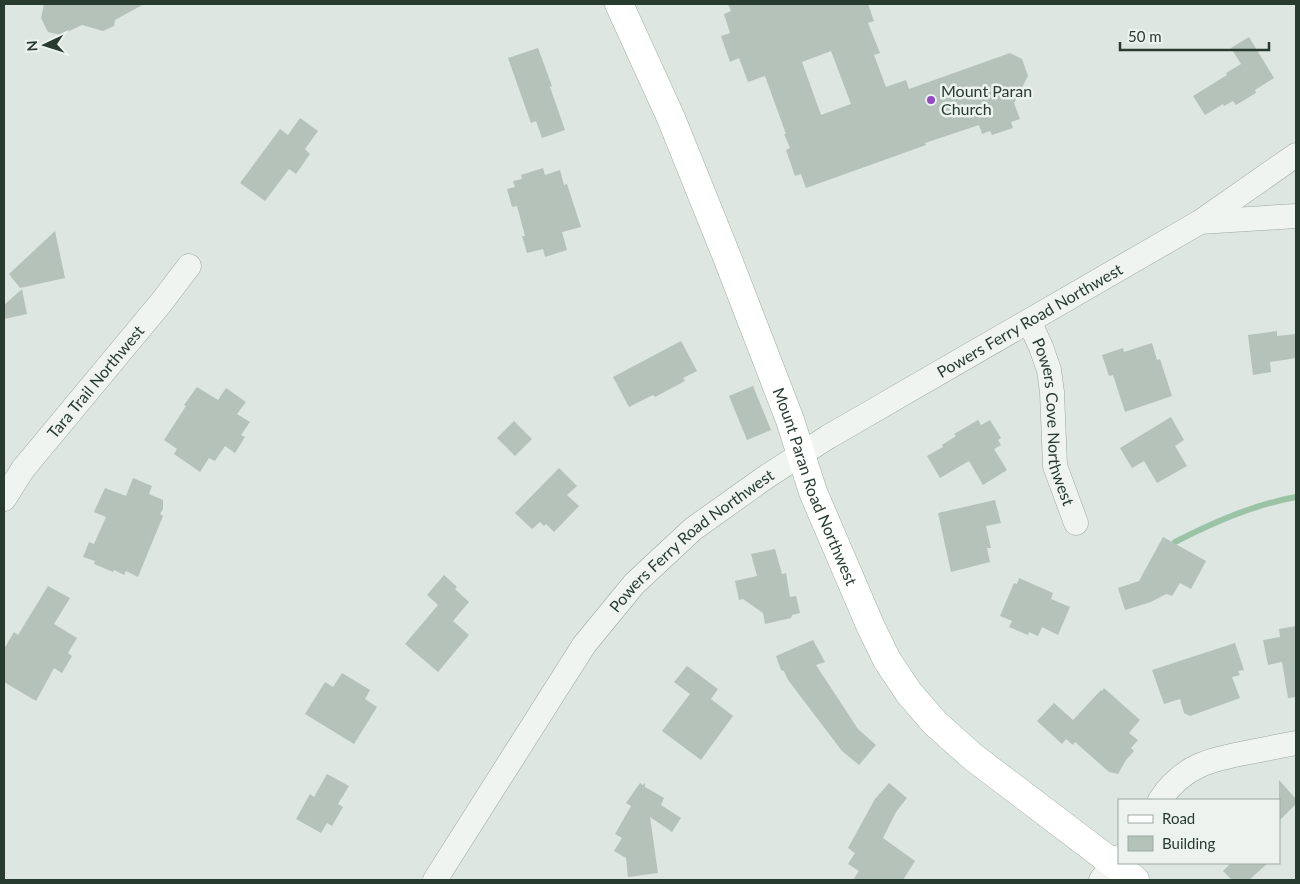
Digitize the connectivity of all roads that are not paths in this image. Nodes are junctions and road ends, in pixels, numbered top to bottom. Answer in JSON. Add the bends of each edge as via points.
{"nodes":[{"id":1,"x":619,"y":4,"type":"edge"},
{"id":2,"x":1296,"y":156,"type":"edge"},
{"id":3,"x":1296,"y":216,"type":"edge"},
{"id":4,"x":1200,"y":222,"type":"junction"},
{"id":5,"x":190,"y":266,"type":"dead end"},
{"id":6,"x":1029,"y":322,"type":"junction"},
{"id":7,"x":802,"y":454,"type":"junction"},
{"id":8,"x":4,"y":499,"type":"edge"},
{"id":9,"x":1076,"y":523,"type":"dead end"},
{"id":10,"x":1296,"y":743,"type":"edge"},
{"id":11,"x":1161,"y":799,"type":"edge"},
{"id":12,"x":1111,"y":867,"type":"edge"},
{"id":13,"x":435,"y":880,"type":"edge"},
{"id":14,"x":1135,"y":880,"type":"edge"}],
"edges":[{"from":1,"to":7,"type":"main road","name":"Mount Paran Road Northwest","via":[[674,126]]},
{"from":2,"to":4,"type":"street"},
{"from":3,"to":4,"type":"street","name":"Powers Ferry Road Northwest"},
{"from":4,"to":6,"type":"street","name":"Powers Ferry Road Northwest"},
{"from":5,"to":8,"type":"street","name":"Tara Trail Northwest","via":[[23,469]]},
{"from":6,"to":7,"type":"street","name":"Powers Ferry Road Northwest"},
{"from":6,"to":9,"type":"street","name":"Powers Cove Northwest","via":[[1049,370],[1055,466]]},
{"from":7,"to":12,"type":"main road","name":"Mount Paran Road Northwest","via":[[814,492],[870,625],[887,660],[909,693],[935,723],[973,757]]},
{"from":7,"to":13,"type":"street","name":"Powers Ferry Road Northwest","via":[[693,529],[634,584],[584,645]]},
{"from":10,"to":11,"type":"street","via":[[1201,765],[1178,779]]},
{"from":12,"to":14,"type":"main road","name":"Mount Paran Road Northwest"}]}
